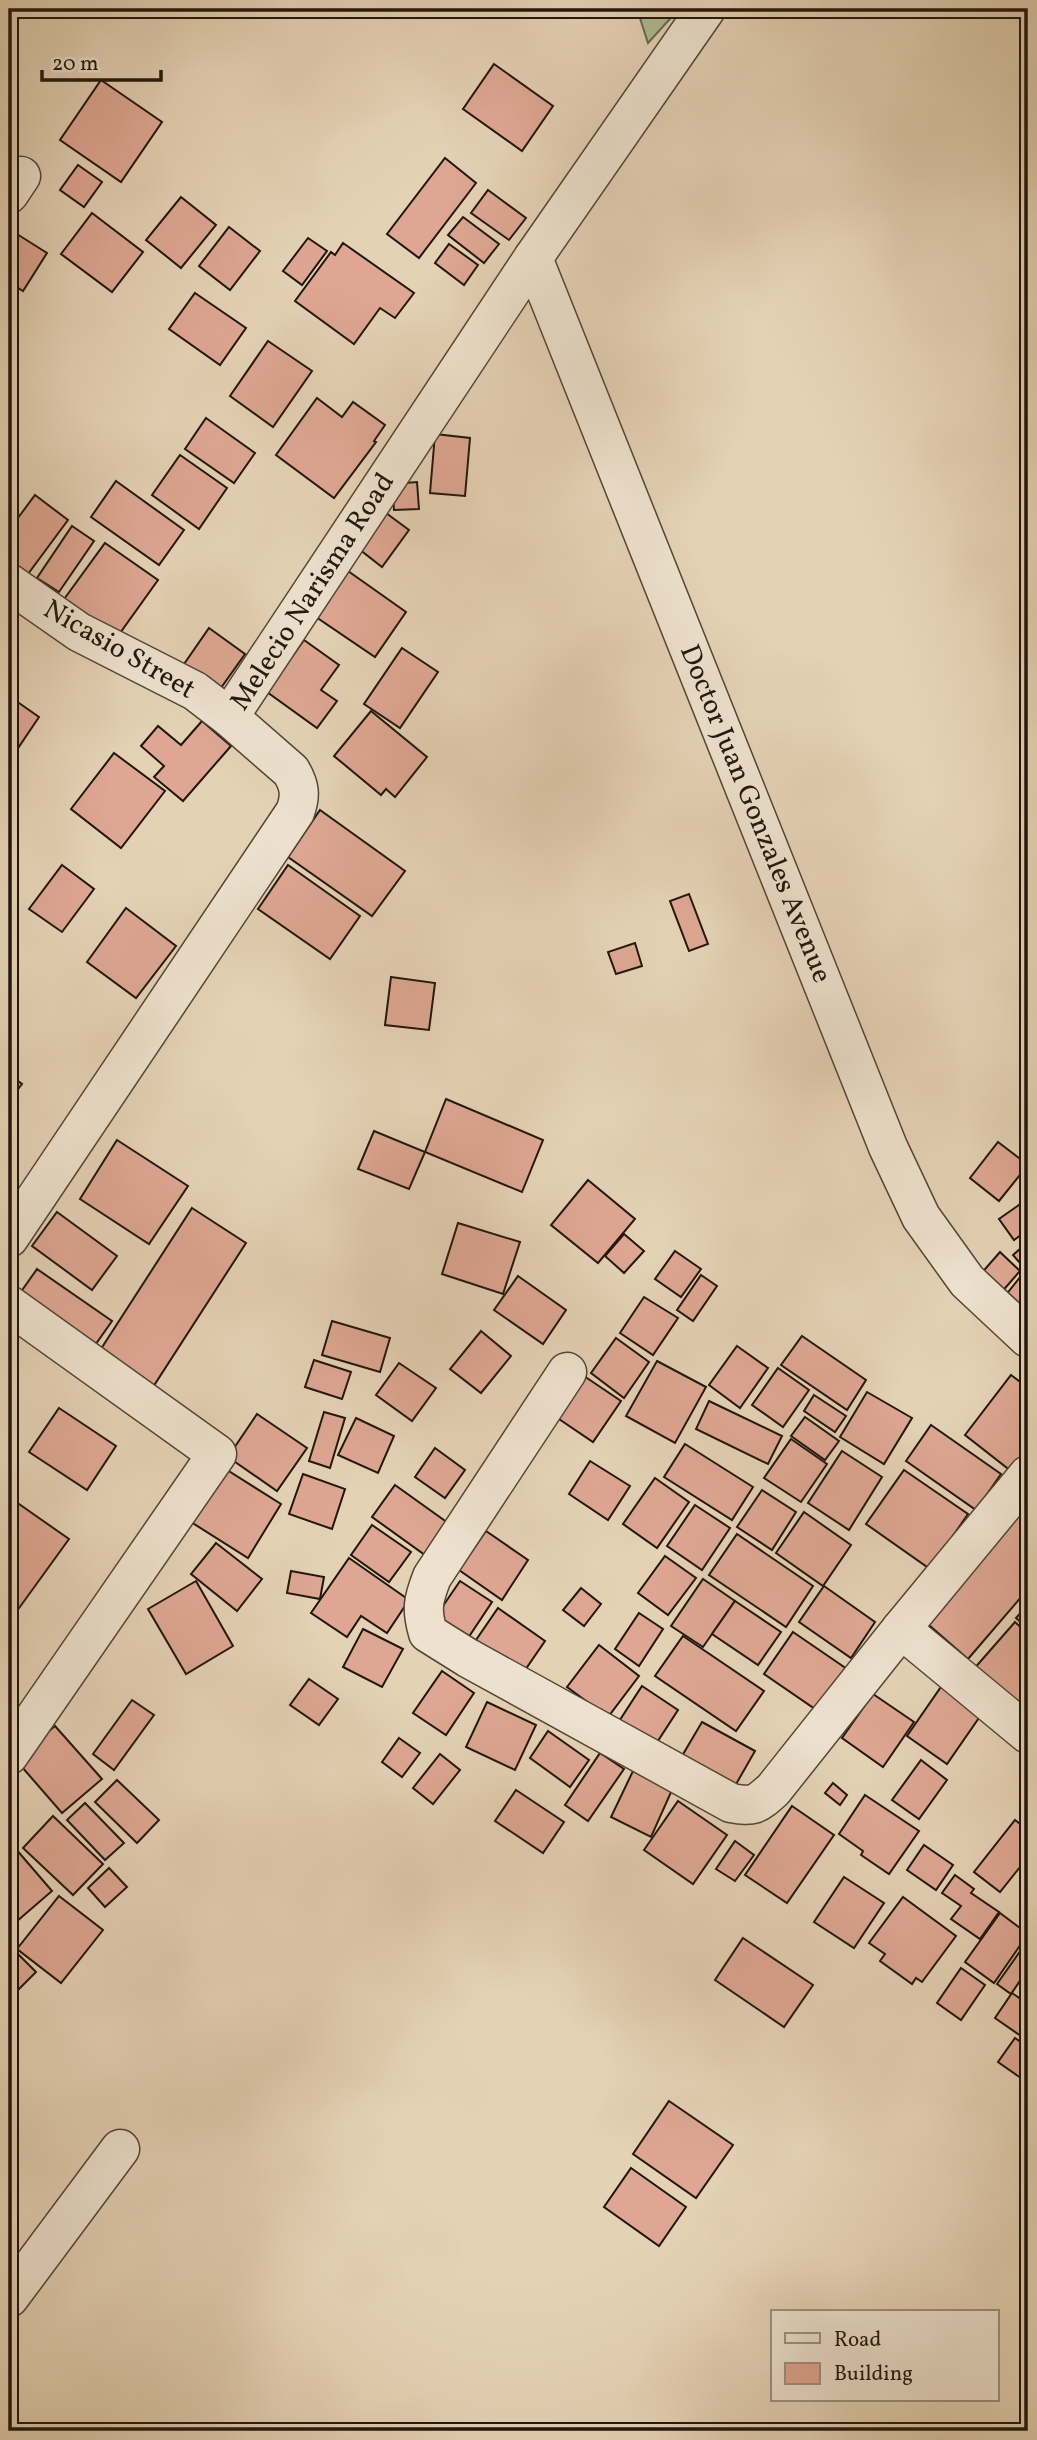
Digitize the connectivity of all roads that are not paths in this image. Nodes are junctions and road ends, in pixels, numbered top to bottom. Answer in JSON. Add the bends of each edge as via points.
{"nodes":[{"id":1,"x":706,"y":9,"type":"edge"},
{"id":2,"x":533,"y":258,"type":"junction"},
{"id":3,"x":9,"y":583,"type":"edge"},
{"id":4,"x":229,"y":717,"type":"junction"},
{"id":5,"x":9,"y":1238,"type":"edge"},
{"id":6,"x":9,"y":1305,"type":"edge"},
{"id":7,"x":1028,"y":1338,"type":"edge"},
{"id":8,"x":567,"y":1372,"type":"dead end"},
{"id":9,"x":1028,"y":1475,"type":"edge"},
{"id":10,"x":901,"y":1629,"type":"junction"},
{"id":11,"x":1028,"y":1734,"type":"edge"},
{"id":12,"x":9,"y":1755,"type":"edge"},
{"id":13,"x":120,"y":2149,"type":"dead end"},
{"id":14,"x":9,"y":2298,"type":"edge"}],
"edges":[{"from":1,"to":2,"type":"street","name":"Melecio Narisma Road"},
{"from":2,"to":4,"type":"street","name":"Melecio Narisma Road"},
{"from":2,"to":7,"type":"street","name":"Doctor Juan Gonzales Avenue","via":[[888,1147],[921,1217],[967,1281]]},
{"from":3,"to":4,"type":"street","name":"Nicasio Street","via":[[79,632],[195,691]]},
{"from":4,"to":5,"type":"street","name":"Melecio Narisma Road","via":[[290,771],[301,797],[295,813]]},
{"from":6,"to":12,"type":"street","via":[[217,1454]]},
{"from":8,"to":10,"type":"street","via":[[432,1577],[422,1613],[428,1633],[731,1802],[748,1806],[758,1804],[774,1790]]},
{"from":9,"to":10,"type":"street"},
{"from":10,"to":11,"type":"street"},
{"from":13,"to":14,"type":"street"}]}
